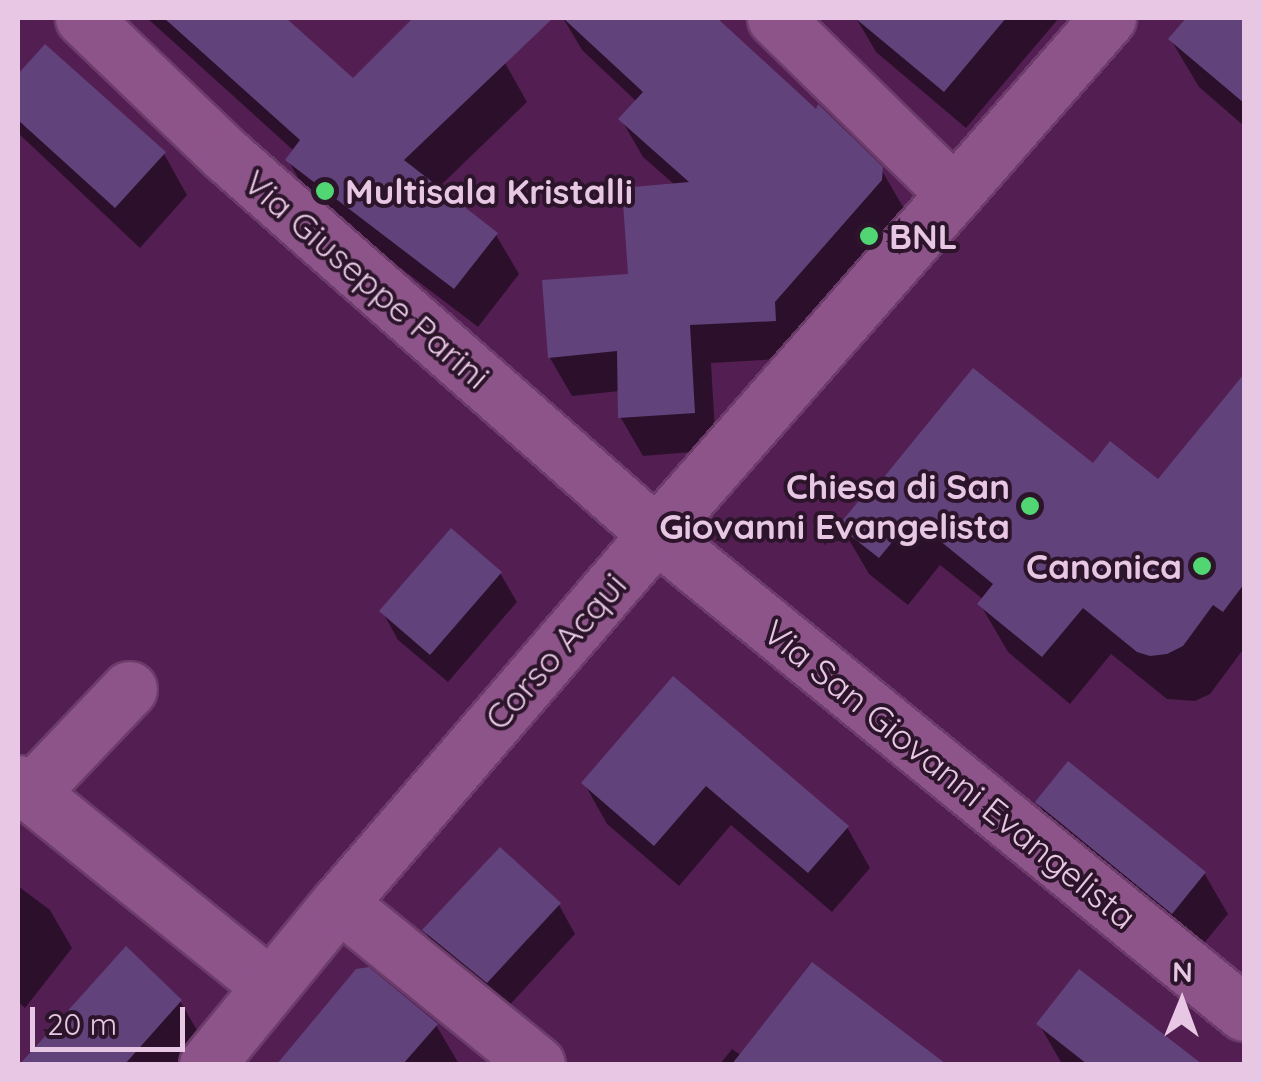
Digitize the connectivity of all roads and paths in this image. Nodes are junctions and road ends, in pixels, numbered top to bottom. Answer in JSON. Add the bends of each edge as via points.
{"nodes":[{"id":1,"x":82,"y":18,"type":"edge"},
{"id":2,"x":774,"y":18,"type":"edge"},
{"id":3,"x":1108,"y":18,"type":"edge"},
{"id":4,"x":954,"y":193,"type":"junction"},
{"id":5,"x":656,"y":534,"type":"junction"},
{"id":6,"x":129,"y":689,"type":"dead end"},
{"id":7,"x":23,"y":789,"type":"edge"},
{"id":8,"x":338,"y":903,"type":"junction"},
{"id":9,"x":270,"y":986,"type":"junction"},
{"id":10,"x":1244,"y":1014,"type":"edge"},
{"id":11,"x":207,"y":1064,"type":"edge"},
{"id":12,"x":537,"y":1064,"type":"edge"}],
"edges":[{"from":1,"to":5,"type":"street","name":"Via Giuseppe Parini","via":[[226,155]]},
{"from":2,"to":4,"type":"street"},
{"from":3,"to":4,"type":"street","name":"Corso Acqui"},
{"from":4,"to":5,"type":"street","name":"Corso Acqui"},
{"from":5,"to":8,"type":"street","name":"Corso Acqui"},
{"from":5,"to":10,"type":"street","name":"Via San Giovanni Evangelista"},
{"from":6,"to":7,"type":"street"},
{"from":7,"to":9,"type":"street"},
{"from":8,"to":9,"type":"street","name":"Corso Acqui"},
{"from":8,"to":12,"type":"street"},
{"from":9,"to":11,"type":"street","name":"Corso Acqui"}]}
